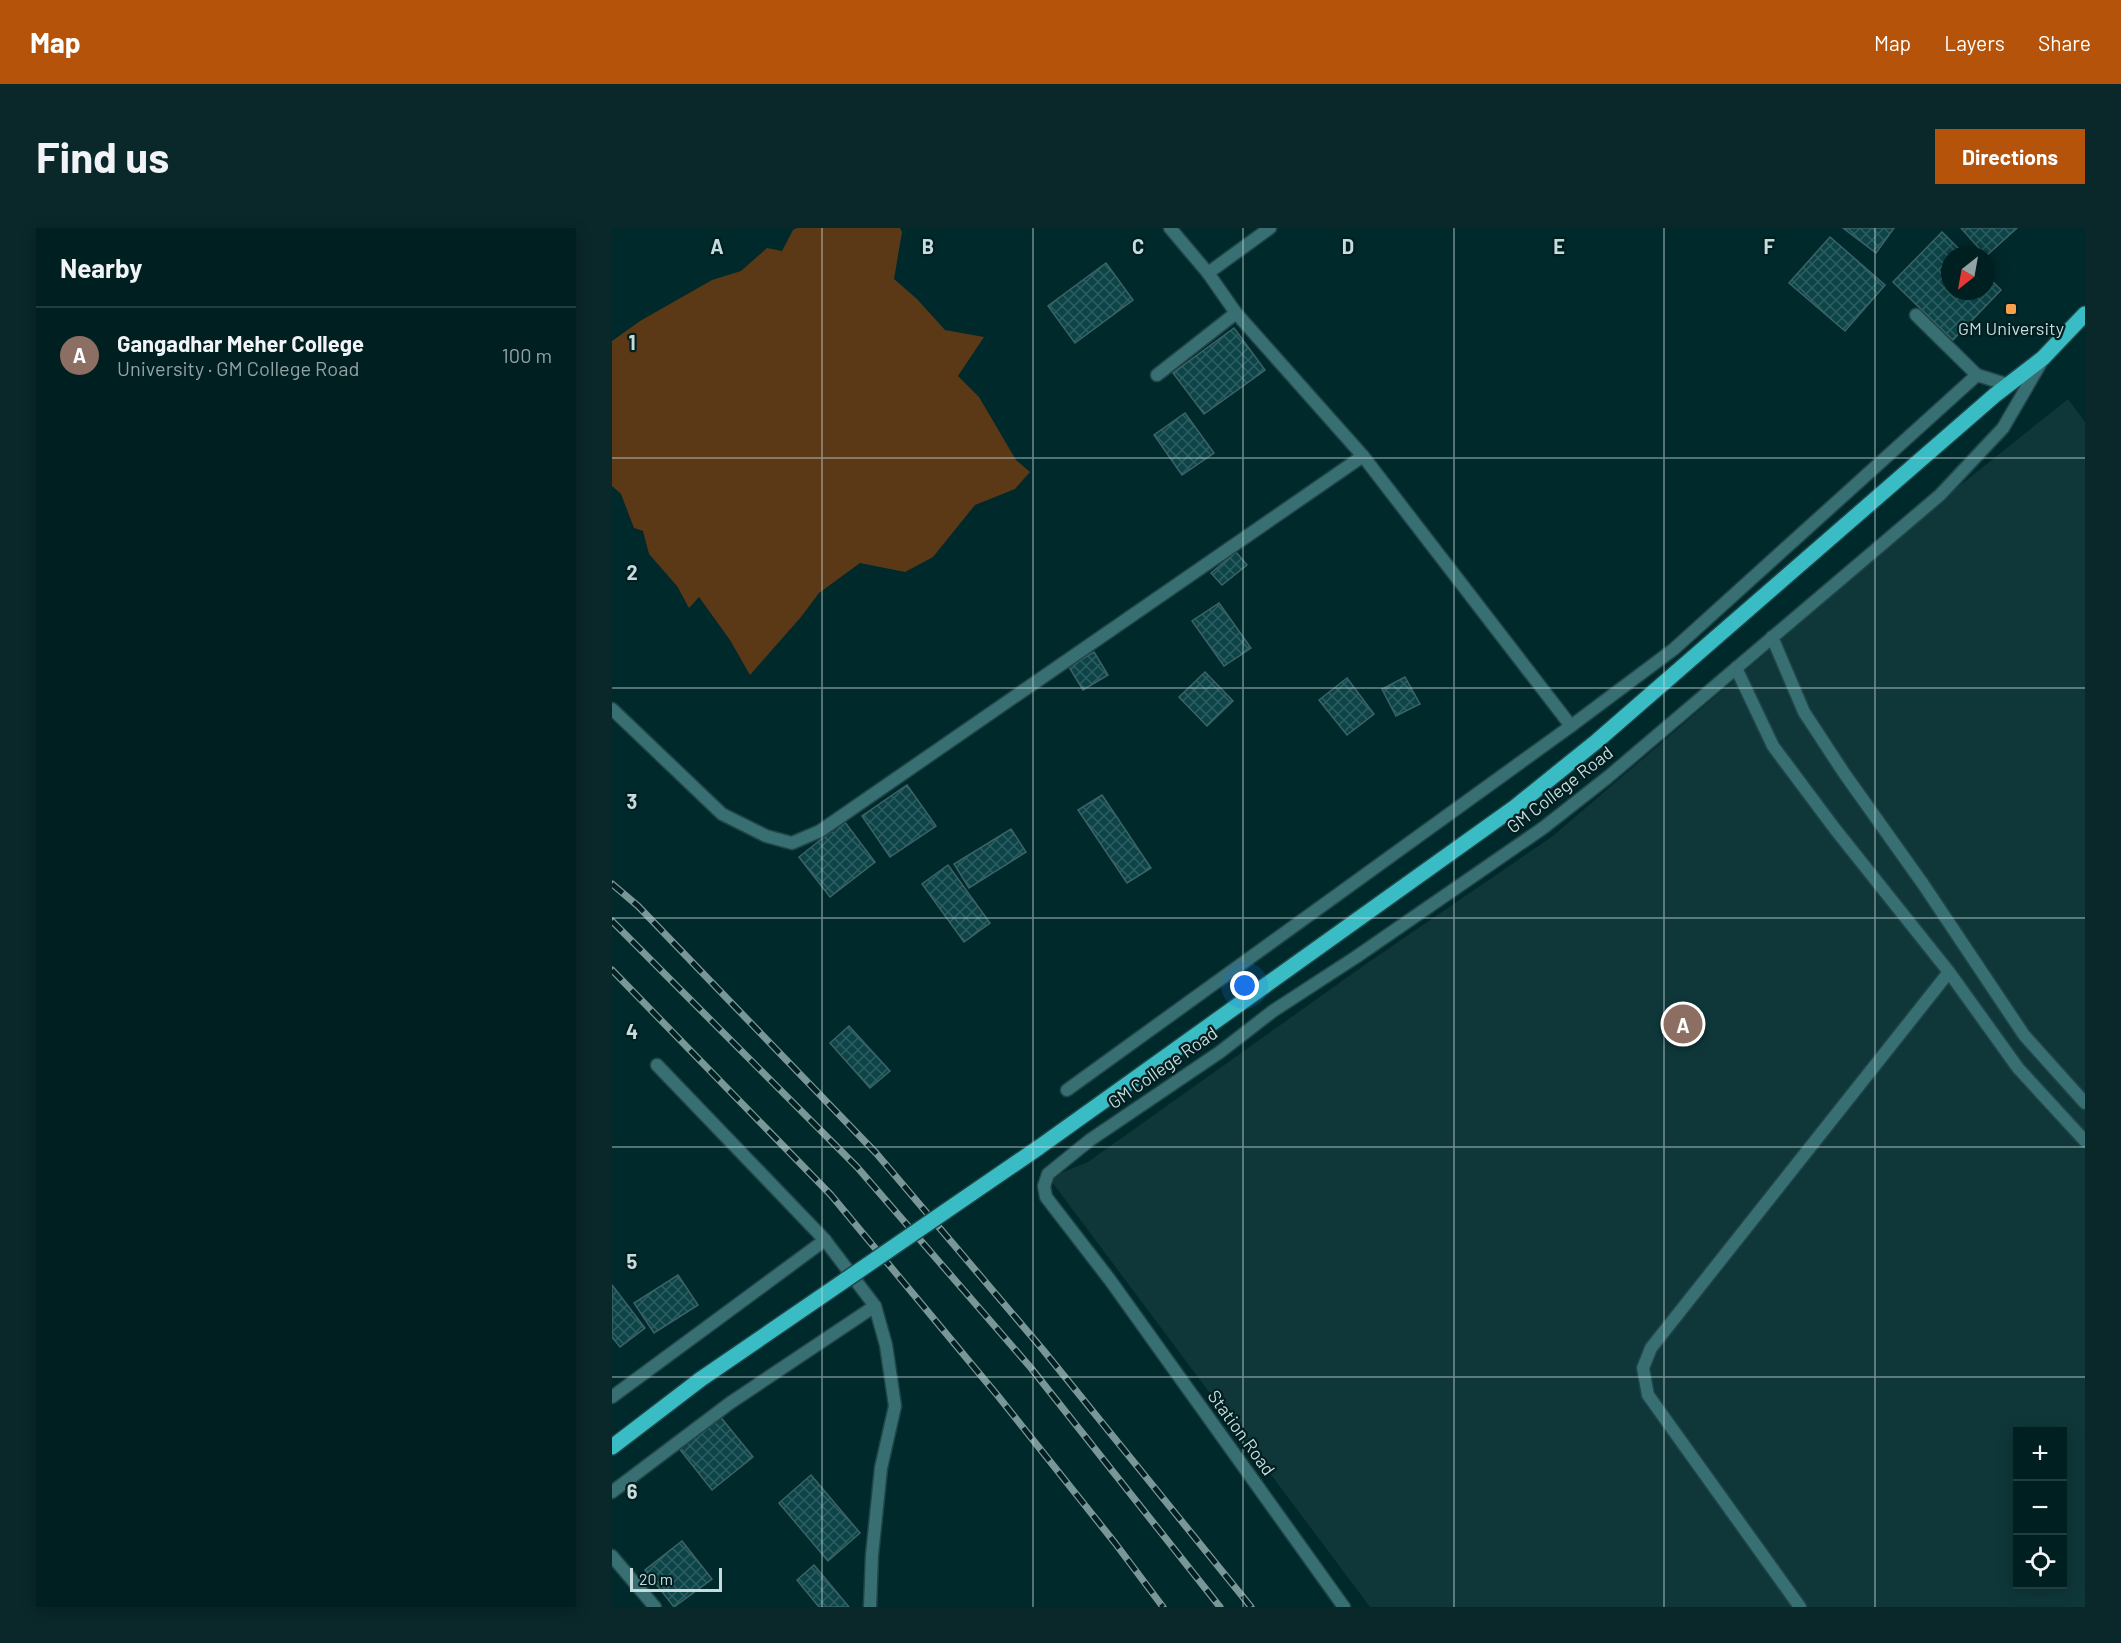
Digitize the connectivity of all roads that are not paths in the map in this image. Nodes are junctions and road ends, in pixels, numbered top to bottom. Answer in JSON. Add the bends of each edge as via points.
{"nodes":[{"id":1,"x":1170,"y":228,"type":"edge"},
{"id":2,"x":1270,"y":228,"type":"edge"},
{"id":3,"x":1208,"y":273,"type":"junction"},
{"id":4,"x":1236,"y":313,"type":"junction"},
{"id":5,"x":2085,"y":314,"type":"edge"},
{"id":6,"x":1916,"y":315,"type":"dead end"},
{"id":7,"x":2043,"y":358,"type":"junction"},
{"id":8,"x":1157,"y":375,"type":"dead end"},
{"id":9,"x":1977,"y":375,"type":"junction"},
{"id":10,"x":2009,"y":385,"type":"junction"},
{"id":11,"x":1363,"y":456,"type":"junction"},
{"id":12,"x":1772,"y":637,"type":"junction"},
{"id":13,"x":1736,"y":668,"type":"junction"},
{"id":14,"x":612,"y":709,"type":"edge"},
{"id":15,"x":1571,"y":726,"type":"junction"},
{"id":16,"x":1949,"y":972,"type":"junction"},
{"id":17,"x":657,"y":1065,"type":"dead end"},
{"id":18,"x":1067,"y":1090,"type":"dead end"},
{"id":19,"x":2085,"y":1103,"type":"edge"},
{"id":20,"x":2085,"y":1141,"type":"edge"},
{"id":21,"x":1044,"y":1186,"type":"joint"},
{"id":22,"x":825,"y":1240,"type":"junction"},
{"id":23,"x":875,"y":1306,"type":"junction"},
{"id":24,"x":612,"y":1397,"type":"edge"},
{"id":25,"x":612,"y":1447,"type":"edge"},
{"id":26,"x":612,"y":1492,"type":"edge"},
{"id":27,"x":612,"y":1556,"type":"edge"},
{"id":28,"x":655,"y":1607,"type":"edge"},
{"id":29,"x":870,"y":1607,"type":"edge"},
{"id":30,"x":1344,"y":1607,"type":"edge"},
{"id":31,"x":1800,"y":1607,"type":"edge"}],
"edges":[{"from":1,"to":3,"type":"street"},
{"from":2,"to":3,"type":"street"},
{"from":3,"to":4,"type":"street"},
{"from":4,"to":8,"type":"street"},
{"from":4,"to":11,"type":"street"},
{"from":5,"to":7,"type":"main road"},
{"from":6,"to":9,"type":"street"},
{"from":7,"to":10,"type":"main road"},
{"from":7,"to":12,"type":"street","name":"GM College Road","via":[[2003,428],[1940,495]]},
{"from":9,"to":10,"type":"street"},
{"from":9,"to":15,"type":"street","via":[[1674,649]]},
{"from":10,"to":25,"type":"main road","bridge":true,"via":[[1597,741],[1515,807],[1038,1148],[701,1379]]},
{"from":11,"to":14,"type":"street","via":[[829,825],[792,843],[766,836],[722,814]]},
{"from":11,"to":15,"type":"street"},
{"from":12,"to":13,"type":"street","name":"GM College Road"},
{"from":12,"to":19,"type":"street","via":[[1804,712],[1844,773],[2024,1035]]},
{"from":13,"to":16,"type":"street","via":[[1773,746]]},
{"from":13,"to":21,"type":"street","name":"GM College Road","via":[[1543,828],[1089,1140],[1048,1174]]},
{"from":15,"to":18,"type":"street"},
{"from":16,"to":20,"type":"street","via":[[2018,1068]]},
{"from":16,"to":31,"type":"street","via":[[1651,1348],[1643,1368],[1648,1395]]},
{"from":17,"to":22,"type":"street"},
{"from":21,"to":30,"type":"street","name":"Station Road","via":[[1046,1197]]},
{"from":22,"to":23,"type":"street"},
{"from":22,"to":24,"type":"street"},
{"from":23,"to":26,"type":"street","via":[[730,1403]]},
{"from":23,"to":29,"type":"street","via":[[886,1345],[895,1406],[880,1468]]},
{"from":27,"to":28,"type":"street"}]}
